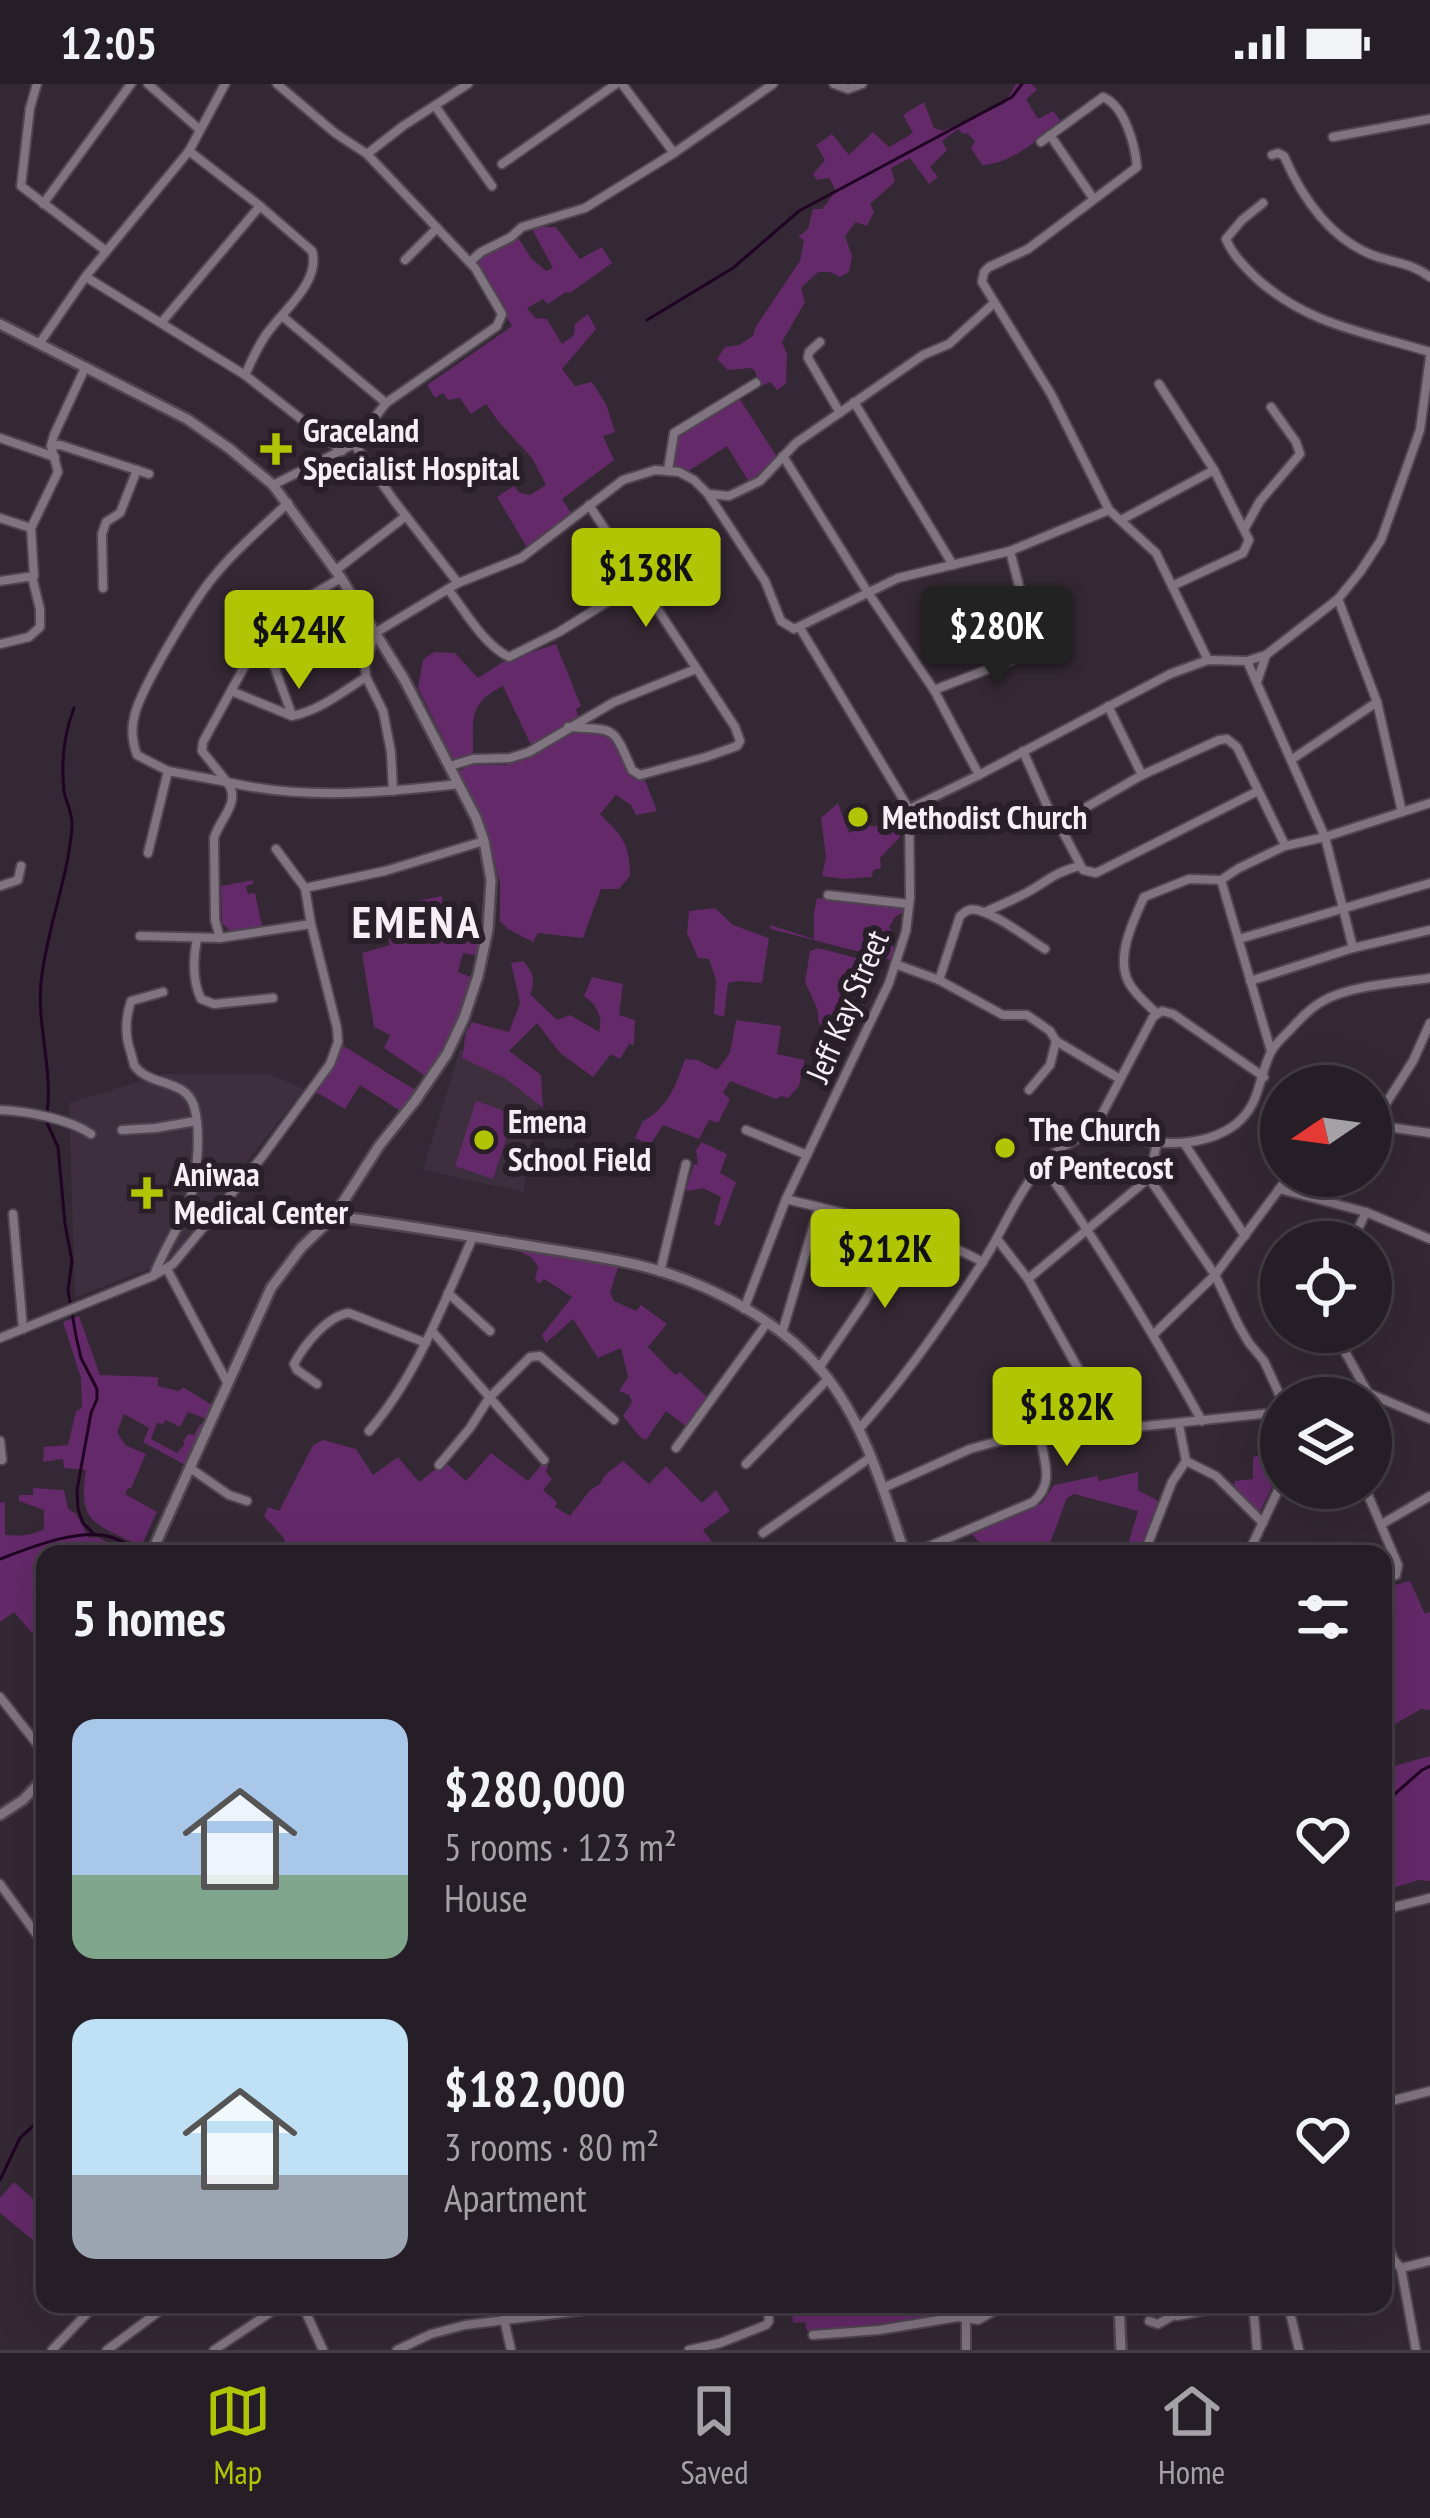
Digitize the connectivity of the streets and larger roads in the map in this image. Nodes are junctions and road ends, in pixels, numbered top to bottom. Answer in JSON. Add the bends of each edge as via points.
{"nodes":[{"id":1,"x":37,"y":84,"type":"edge"},
{"id":2,"x":131,"y":84,"type":"edge"},
{"id":3,"x":148,"y":84,"type":"edge"},
{"id":4,"x":225,"y":84,"type":"edge"},
{"id":5,"x":278,"y":84,"type":"edge"},
{"id":6,"x":468,"y":84,"type":"edge"},
{"id":7,"x":619,"y":84,"type":"edge"},
{"id":8,"x":773,"y":84,"type":"edge"},
{"id":9,"x":834,"y":84,"type":"edge"},
{"id":10,"x":862,"y":84,"type":"edge"},
{"id":11,"x":761,"y":88,"type":"edge"},
{"id":12,"x":435,"y":106,"type":"junction"},
{"id":13,"x":1430,"y":119,"type":"edge"},
{"id":14,"x":199,"y":129,"type":"junction"},
{"id":15,"x":1050,"y":135,"type":"junction"},
{"id":16,"x":1333,"y":137,"type":"dead end"},
{"id":17,"x":1041,"y":142,"type":"dead end"},
{"id":18,"x":189,"y":151,"type":"junction"},
{"id":19,"x":674,"y":153,"type":"junction"},
{"id":20,"x":367,"y":154,"type":"junction"},
{"id":21,"x":1272,"y":155,"type":"dead end"},
{"id":22,"x":502,"y":164,"type":"dead end"},
{"id":23,"x":492,"y":186,"type":"dead end"},
{"id":24,"x":1093,"y":198,"type":"junction"},
{"id":25,"x":1263,"y":202,"type":"dead end"},
{"id":26,"x":43,"y":204,"type":"junction"},
{"id":27,"x":260,"y":206,"type":"junction"},
{"id":28,"x":437,"y":228,"type":"junction"},
{"id":29,"x":106,"y":251,"type":"junction"},
{"id":30,"x":405,"y":260,"type":"dead end"},
{"id":31,"x":470,"y":262,"type":"junction"},
{"id":32,"x":86,"y":277,"type":"junction"},
{"id":33,"x":1430,"y":277,"type":"edge"},
{"id":34,"x":994,"y":303,"type":"junction"},
{"id":35,"x":282,"y":316,"type":"junction"},
{"id":36,"x":161,"y":322,"type":"junction"},
{"id":37,"x":0,"y":324,"type":"edge"},
{"id":38,"x":820,"y":342,"type":"dead end"},
{"id":39,"x":39,"y":344,"type":"junction"},
{"id":40,"x":1430,"y":354,"type":"edge"},
{"id":41,"x":85,"y":368,"type":"junction"},
{"id":42,"x":245,"y":374,"type":"junction"},
{"id":43,"x":755,"y":383,"type":"dead end"},
{"id":44,"x":1159,"y":384,"type":"dead end"},
{"id":45,"x":854,"y":402,"type":"junction"},
{"id":46,"x":386,"y":403,"type":"junction"},
{"id":47,"x":1271,"y":406,"type":"dead end"},
{"id":48,"x":840,"y":413,"type":"junction"},
{"id":49,"x":1425,"y":433,"type":"edge"},
{"id":50,"x":0,"y":438,"type":"edge"},
{"id":51,"x":355,"y":444,"type":"junction"},
{"id":52,"x":51,"y":446,"type":"junction"},
{"id":53,"x":342,"y":452,"type":"junction"},
{"id":54,"x":783,"y":456,"type":"junction"},
{"id":55,"x":56,"y":457,"type":"junction"},
{"id":56,"x":137,"y":470,"type":"junction"},
{"id":57,"x":668,"y":470,"type":"junction"},
{"id":58,"x":1214,"y":470,"type":"junction"},
{"id":59,"x":149,"y":474,"type":"dead end"},
{"id":60,"x":273,"y":485,"type":"junction"},
{"id":61,"x":708,"y":494,"type":"junction"},
{"id":62,"x":288,"y":503,"type":"junction"},
{"id":63,"x":589,"y":505,"type":"junction"},
{"id":64,"x":1109,"y":510,"type":"junction"},
{"id":65,"x":406,"y":516,"type":"junction"},
{"id":66,"x":0,"y":518,"type":"edge"},
{"id":67,"x":1120,"y":520,"type":"junction"},
{"id":68,"x":31,"y":528,"type":"junction"},
{"id":69,"x":1245,"y":528,"type":"junction"},
{"id":70,"x":1010,"y":550,"type":"junction"},
{"id":71,"x":953,"y":565,"type":"junction"},
{"id":72,"x":338,"y":574,"type":"junction"},
{"id":73,"x":32,"y":578,"type":"junction"},
{"id":74,"x":0,"y":581,"type":"edge"},
{"id":75,"x":641,"y":581,"type":"junction"},
{"id":76,"x":458,"y":583,"type":"junction"},
{"id":77,"x":1172,"y":586,"type":"junction"},
{"id":78,"x":103,"y":588,"type":"dead end"},
{"id":79,"x":448,"y":589,"type":"junction"},
{"id":80,"x":867,"y":591,"type":"junction"},
{"id":81,"x":1338,"y":599,"type":"junction"},
{"id":82,"x":800,"y":628,"type":"junction"},
{"id":83,"x":261,"y":631,"type":"junction"},
{"id":84,"x":375,"y":633,"type":"junction"},
{"id":85,"x":0,"y":644,"type":"edge"},
{"id":86,"x":1267,"y":655,"type":"junction"},
{"id":87,"x":1208,"y":660,"type":"junction"},
{"id":88,"x":1247,"y":661,"type":"junction"},
{"id":89,"x":697,"y":669,"type":"junction"},
{"id":90,"x":366,"y":677,"type":"junction"},
{"id":91,"x":1257,"y":682,"type":"junction"},
{"id":92,"x":934,"y":690,"type":"junction"},
{"id":93,"x":231,"y":691,"type":"junction"},
{"id":94,"x":1377,"y":702,"type":"junction"},
{"id":95,"x":1108,"y":706,"type":"junction"},
{"id":96,"x":292,"y":716,"type":"junction"},
{"id":97,"x":568,"y":727,"type":"junction"},
{"id":98,"x":1022,"y":751,"type":"junction"},
{"id":99,"x":1291,"y":760,"type":"junction"},
{"id":100,"x":450,"y":766,"type":"junction"},
{"id":101,"x":168,"y":771,"type":"junction"},
{"id":102,"x":979,"y":776,"type":"junction"},
{"id":103,"x":1142,"y":776,"type":"junction"},
{"id":104,"x":226,"y":782,"type":"junction"},
{"id":105,"x":459,"y":784,"type":"junction"},
{"id":106,"x":393,"y":791,"type":"junction"},
{"id":107,"x":1258,"y":791,"type":"junction"},
{"id":108,"x":1430,"y":803,"type":"edge"},
{"id":109,"x":909,"y":809,"type":"junction"},
{"id":110,"x":1402,"y":812,"type":"junction"},
{"id":111,"x":1055,"y":818,"type":"junction"},
{"id":112,"x":1325,"y":837,"type":"junction"},
{"id":113,"x":484,"y":841,"type":"junction"},
{"id":114,"x":1285,"y":846,"type":"junction"},
{"id":115,"x":276,"y":849,"type":"dead end"},
{"id":116,"x":148,"y":853,"type":"dead end"},
{"id":117,"x":21,"y":866,"type":"dead end"},
{"id":118,"x":1080,"y":866,"type":"junction"},
{"id":119,"x":1221,"y":880,"type":"junction"},
{"id":120,"x":1430,"y":883,"type":"edge"},
{"id":121,"x":0,"y":886,"type":"edge"},
{"id":122,"x":304,"y":888,"type":"junction"},
{"id":123,"x":828,"y":895,"type":"dead end"},
{"id":124,"x":909,"y":904,"type":"junction"},
{"id":125,"x":1344,"y":909,"type":"junction"},
{"id":126,"x":983,"y":912,"type":"junction"},
{"id":127,"x":311,"y":924,"type":"junction"},
{"id":128,"x":1430,"y":930,"type":"edge"},
{"id":129,"x":140,"y":936,"type":"dead end"},
{"id":130,"x":220,"y":938,"type":"junction"},
{"id":131,"x":197,"y":939,"type":"junction"},
{"id":132,"x":1240,"y":939,"type":"junction"},
{"id":133,"x":1353,"y":948,"type":"junction"},
{"id":134,"x":1045,"y":949,"type":"dead end"},
{"id":135,"x":896,"y":964,"type":"junction"},
{"id":136,"x":1430,"y":978,"type":"edge"},
{"id":137,"x":939,"y":980,"type":"junction"},
{"id":138,"x":1250,"y":981,"type":"junction"},
{"id":139,"x":163,"y":992,"type":"dead end"},
{"id":140,"x":273,"y":998,"type":"dead end"},
{"id":141,"x":1156,"y":1012,"type":"junction"},
{"id":142,"x":1429,"y":1029,"type":"edge"},
{"id":143,"x":1055,"y":1041,"type":"junction"},
{"id":144,"x":1271,"y":1052,"type":"junction"},
{"id":145,"x":1267,"y":1065,"type":"edge"},
{"id":146,"x":1260,"y":1074,"type":"edge"},
{"id":147,"x":1120,"y":1079,"type":"junction"},
{"id":148,"x":1029,"y":1090,"type":"dead end"},
{"id":149,"x":1260,"y":1091,"type":"edge"},
{"id":150,"x":1392,"y":1094,"type":"edge"},
{"id":151,"x":0,"y":1110,"type":"edge"},
{"id":152,"x":196,"y":1120,"type":"junction"},
{"id":153,"x":1392,"y":1128,"type":"edge"},
{"id":154,"x":122,"y":1130,"type":"dead end"},
{"id":155,"x":746,"y":1130,"type":"dead end"},
{"id":156,"x":92,"y":1133,"type":"dead end"},
{"id":157,"x":1430,"y":1133,"type":"edge"},
{"id":158,"x":1091,"y":1135,"type":"junction"},
{"id":159,"x":1157,"y":1143,"type":"junction"},
{"id":160,"x":1184,"y":1143,"type":"junction"},
{"id":161,"x":807,"y":1155,"type":"junction"},
{"id":162,"x":1042,"y":1163,"type":"junction"},
{"id":163,"x":686,"y":1164,"type":"dead end"},
{"id":164,"x":1149,"y":1178,"type":"junction"},
{"id":165,"x":1273,"y":1197,"type":"edge"},
{"id":166,"x":1309,"y":1197,"type":"edge"},
{"id":167,"x":786,"y":1199,"type":"junction"},
{"id":168,"x":819,"y":1208,"type":"junction"},
{"id":169,"x":1366,"y":1212,"type":"junction"},
{"id":170,"x":13,"y":1214,"type":"dead end"},
{"id":171,"x":334,"y":1216,"type":"junction"},
{"id":172,"x":1362,"y":1221,"type":"edge"},
{"id":173,"x":1087,"y":1227,"type":"junction"},
{"id":174,"x":903,"y":1228,"type":"junction"},
{"id":175,"x":1245,"y":1236,"type":"junction"},
{"id":176,"x":473,"y":1237,"type":"junction"},
{"id":177,"x":998,"y":1239,"type":"junction"},
{"id":178,"x":1430,"y":1239,"type":"edge"},
{"id":179,"x":983,"y":1262,"type":"junction"},
{"id":180,"x":167,"y":1269,"type":"junction"},
{"id":181,"x":660,"y":1272,"type":"junction"},
{"id":182,"x":1215,"y":1275,"type":"junction"},
{"id":183,"x":153,"y":1276,"type":"junction"},
{"id":184,"x":1028,"y":1279,"type":"junction"},
{"id":185,"x":448,"y":1293,"type":"junction"},
{"id":186,"x":744,"y":1309,"type":"junction"},
{"id":187,"x":767,"y":1324,"type":"junction"},
{"id":188,"x":23,"y":1329,"type":"junction"},
{"id":189,"x":490,"y":1330,"type":"dead end"},
{"id":190,"x":432,"y":1331,"type":"junction"},
{"id":191,"x":1154,"y":1334,"type":"junction"},
{"id":192,"x":782,"y":1335,"type":"junction"},
{"id":193,"x":0,"y":1338,"type":"edge"},
{"id":194,"x":426,"y":1343,"type":"junction"},
{"id":195,"x":819,"y":1368,"type":"junction"},
{"id":196,"x":1271,"y":1377,"type":"edge"},
{"id":197,"x":828,"y":1379,"type":"junction"},
{"id":198,"x":227,"y":1382,"type":"junction"},
{"id":199,"x":317,"y":1384,"type":"dead end"},
{"id":200,"x":489,"y":1398,"type":"junction"},
{"id":201,"x":1392,"y":1403,"type":"edge"},
{"id":202,"x":1260,"y":1414,"type":"edge"},
{"id":203,"x":1430,"y":1419,"type":"edge"},
{"id":204,"x":614,"y":1420,"type":"dead end"},
{"id":205,"x":1202,"y":1421,"type":"junction"},
{"id":206,"x":1179,"y":1425,"type":"junction"},
{"id":207,"x":859,"y":1430,"type":"junction"},
{"id":208,"x":369,"y":1431,"type":"dead end"},
{"id":209,"x":1113,"y":1431,"type":"junction"},
{"id":210,"x":1040,"y":1436,"type":"junction"},
{"id":211,"x":0,"y":1441,"type":"edge"},
{"id":212,"x":676,"y":1448,"type":"dead end"},
{"id":213,"x":871,"y":1457,"type":"junction"},
{"id":214,"x":2,"y":1460,"type":"edge"},
{"id":215,"x":544,"y":1460,"type":"dead end"},
{"id":216,"x":1186,"y":1461,"type":"junction"},
{"id":217,"x":746,"y":1464,"type":"dead end"},
{"id":218,"x":440,"y":1465,"type":"dead end"},
{"id":219,"x":190,"y":1468,"type":"junction"},
{"id":220,"x":881,"y":1488,"type":"junction"},
{"id":221,"x":1430,"y":1496,"type":"edge"},
{"id":222,"x":247,"y":1501,"type":"dead end"},
{"id":223,"x":1269,"y":1509,"type":"edge"},
{"id":224,"x":1375,"y":1509,"type":"edge"},
{"id":225,"x":1263,"y":1523,"type":"junction"},
{"id":226,"x":1382,"y":1524,"type":"junction"},
{"id":227,"x":763,"y":1533,"type":"dead end"},
{"id":228,"x":155,"y":1545,"type":"edge"},
{"id":229,"x":904,"y":1545,"type":"edge"},
{"id":230,"x":930,"y":1545,"type":"edge"},
{"id":231,"x":1147,"y":1545,"type":"edge"},
{"id":232,"x":1252,"y":1545,"type":"edge"},
{"id":233,"x":1390,"y":1545,"type":"edge"},
{"id":234,"x":0,"y":1697,"type":"edge"},
{"id":235,"x":36,"y":1743,"type":"edge"},
{"id":236,"x":36,"y":1788,"type":"edge"},
{"id":237,"x":0,"y":1815,"type":"edge"},
{"id":238,"x":0,"y":1884,"type":"edge"},
{"id":239,"x":1430,"y":1898,"type":"edge"},
{"id":240,"x":1392,"y":1908,"type":"edge"},
{"id":241,"x":36,"y":1934,"type":"edge"},
{"id":242,"x":1430,"y":2091,"type":"edge"},
{"id":243,"x":1392,"y":2101,"type":"edge"},
{"id":244,"x":1430,"y":2261,"type":"edge"},
{"id":245,"x":1392,"y":2262,"type":"edge"},
{"id":246,"x":1400,"y":2268,"type":"junction"},
{"id":247,"x":87,"y":2313,"type":"edge"},
{"id":248,"x":157,"y":2313,"type":"edge"},
{"id":249,"x":270,"y":2313,"type":"edge"},
{"id":250,"x":306,"y":2313,"type":"edge"},
{"id":251,"x":548,"y":2313,"type":"edge"},
{"id":252,"x":768,"y":2313,"type":"edge"},
{"id":253,"x":991,"y":2313,"type":"edge"},
{"id":254,"x":1119,"y":2313,"type":"edge"},
{"id":255,"x":1194,"y":2313,"type":"edge"},
{"id":256,"x":1254,"y":2313,"type":"edge"},
{"id":257,"x":1290,"y":2313,"type":"edge"},
{"id":258,"x":1174,"y":2314,"type":"joint"},
{"id":259,"x":504,"y":2319,"type":"junction"},
{"id":260,"x":966,"y":2319,"type":"junction"},
{"id":261,"x":1149,"y":2320,"type":"dead end"},
{"id":262,"x":813,"y":2335,"type":"dead end"},
{"id":263,"x":52,"y":2350,"type":"edge"},
{"id":264,"x":107,"y":2350,"type":"edge"},
{"id":265,"x":214,"y":2350,"type":"edge"},
{"id":266,"x":323,"y":2350,"type":"edge"},
{"id":267,"x":398,"y":2350,"type":"edge"},
{"id":268,"x":511,"y":2350,"type":"edge"},
{"id":269,"x":689,"y":2350,"type":"edge"},
{"id":270,"x":966,"y":2350,"type":"edge"},
{"id":271,"x":1121,"y":2350,"type":"edge"},
{"id":272,"x":1257,"y":2350,"type":"edge"},
{"id":273,"x":1299,"y":2350,"type":"edge"},
{"id":274,"x":1416,"y":2350,"type":"edge"}],
"edges":[{"from":1,"to":26,"type":"street","via":[[20,182]]},
{"from":2,"to":26,"type":"street"},
{"from":3,"to":14,"type":"street"},
{"from":4,"to":14,"type":"street"},
{"from":5,"to":20,"type":"street"},
{"from":6,"to":12,"type":"street"},
{"from":7,"to":19,"type":"street"},
{"from":7,"to":22,"type":"street"},
{"from":8,"to":11,"type":"street"},
{"from":9,"to":10,"type":"street"},
{"from":11,"to":19,"type":"street"},
{"from":12,"to":20,"type":"street"},
{"from":12,"to":23,"type":"street"},
{"from":13,"to":16,"type":"street"},
{"from":14,"to":18,"type":"street"},
{"from":15,"to":17,"type":"street"},
{"from":15,"to":24,"type":"street"},
{"from":15,"to":24,"type":"street","via":[[1099,98],[1115,104],[1137,167]]},
{"from":18,"to":27,"type":"street"},
{"from":18,"to":29,"type":"street"},
{"from":19,"to":31,"type":"street","via":[[585,208],[520,228]]},
{"from":20,"to":28,"type":"street"},
{"from":21,"to":33,"type":"street","via":[[1284,156],[1303,197],[1339,235]]},
{"from":24,"to":34,"type":"street","via":[[984,272]]},
{"from":25,"to":40,"type":"street","via":[[1226,239],[1260,281],[1301,311]]},
{"from":26,"to":29,"type":"street"},
{"from":27,"to":35,"type":"street","via":[[315,259]]},
{"from":27,"to":36,"type":"street"},
{"from":28,"to":30,"type":"street"},
{"from":28,"to":31,"type":"street"},
{"from":29,"to":32,"type":"street"},
{"from":31,"to":46,"type":"street","via":[[501,320]]},
{"from":32,"to":36,"type":"street"},
{"from":32,"to":39,"type":"street"},
{"from":34,"to":45,"type":"street","via":[[949,344]]},
{"from":34,"to":64,"type":"street"},
{"from":35,"to":42,"type":"street"},
{"from":35,"to":46,"type":"street"},
{"from":36,"to":42,"type":"street"},
{"from":37,"to":39,"type":"street"},
{"from":38,"to":48,"type":"street","via":[[808,358]]},
{"from":39,"to":41,"type":"street"},
{"from":40,"to":49,"type":"street"},
{"from":41,"to":52,"type":"street"},
{"from":41,"to":60,"type":"street","via":[[187,418]]},
{"from":42,"to":53,"type":"street"},
{"from":43,"to":57,"type":"street","via":[[674,433]]},
{"from":44,"to":58,"type":"street"},
{"from":45,"to":48,"type":"street"},
{"from":45,"to":71,"type":"street"},
{"from":46,"to":51,"type":"street"},
{"from":47,"to":69,"type":"street","via":[[1300,454]]},
{"from":48,"to":54,"type":"street"},
{"from":49,"to":81,"type":"street","via":[[1381,540]]},
{"from":50,"to":55,"type":"street"},
{"from":51,"to":53,"type":"street"},
{"from":51,"to":65,"type":"street"},
{"from":52,"to":55,"type":"street"},
{"from":52,"to":56,"type":"street"},
{"from":53,"to":60,"type":"street"},
{"from":54,"to":61,"type":"street","via":[[743,490]]},
{"from":54,"to":80,"type":"street"},
{"from":55,"to":68,"type":"street","via":[[58,472]]},
{"from":56,"to":59,"type":"street"},
{"from":56,"to":78,"type":"street","via":[[102,534]]},
{"from":57,"to":61,"type":"street"},
{"from":57,"to":63,"type":"street","via":[[623,480]]},
{"from":58,"to":67,"type":"street"},
{"from":58,"to":69,"type":"street"},
{"from":60,"to":62,"type":"street"},
{"from":61,"to":82,"type":"street","via":[[765,581],[781,621]]},
{"from":62,"to":72,"type":"street"},
{"from":62,"to":101,"type":"street","via":[[202,592],[134,715],[137,755]]},
{"from":63,"to":75,"type":"street"},
{"from":63,"to":76,"type":"street","via":[[521,558]]},
{"from":64,"to":67,"type":"street"},
{"from":64,"to":70,"type":"street"},
{"from":65,"to":72,"type":"street"},
{"from":65,"to":76,"type":"street"},
{"from":66,"to":68,"type":"street"},
{"from":67,"to":77,"type":"street","via":[[1156,553]]},
{"from":68,"to":73,"type":"street"},
{"from":69,"to":77,"type":"street","via":[[1243,553]]},
{"from":70,"to":71,"type":"street"},
{"from":70,"to":92,"type":"street","via":[[1035,649]]},
{"from":71,"to":80,"type":"street"},
{"from":72,"to":83,"type":"street"},
{"from":72,"to":84,"type":"street"},
{"from":73,"to":74,"type":"street"},
{"from":73,"to":85,"type":"street","via":[[40,627]]},
{"from":75,"to":79,"type":"street","via":[[508,657]]},
{"from":75,"to":89,"type":"street"},
{"from":76,"to":79,"type":"street"},
{"from":77,"to":87,"type":"street"},
{"from":79,"to":84,"type":"street"},
{"from":80,"to":82,"type":"street"},
{"from":80,"to":92,"type":"street"},
{"from":81,"to":86,"type":"street"},
{"from":81,"to":94,"type":"street"},
{"from":82,"to":109,"type":"street"},
{"from":83,"to":93,"type":"street"},
{"from":83,"to":96,"type":"street"},
{"from":84,"to":90,"type":"street"},
{"from":84,"to":100,"type":"street"},
{"from":86,"to":88,"type":"street"},
{"from":86,"to":91,"type":"street"},
{"from":87,"to":88,"type":"street"},
{"from":87,"to":95,"type":"street"},
{"from":88,"to":91,"type":"street"},
{"from":89,"to":97,"type":"street"},
{"from":89,"to":97,"type":"street","via":[[735,728],[737,746],[640,775],[612,731]]},
{"from":90,"to":96,"type":"street"},
{"from":90,"to":106,"type":"street","via":[[383,711]]},
{"from":91,"to":99,"type":"street"},
{"from":92,"to":102,"type":"street"},
{"from":93,"to":96,"type":"street"},
{"from":93,"to":104,"type":"street","via":[[202,751]]},
{"from":94,"to":99,"type":"street"},
{"from":94,"to":110,"type":"street"},
{"from":95,"to":98,"type":"street"},
{"from":95,"to":103,"type":"street"},
{"from":97,"to":100,"type":"street","via":[[529,752]]},
{"from":98,"to":102,"type":"street"},
{"from":98,"to":111,"type":"street"},
{"from":99,"to":112,"type":"street"},
{"from":100,"to":105,"type":"street"},
{"from":101,"to":104,"type":"street"},
{"from":101,"to":116,"type":"street"},
{"from":102,"to":109,"type":"street"},
{"from":103,"to":107,"type":"street","via":[[1227,739]]},
{"from":103,"to":111,"type":"street"},
{"from":104,"to":106,"type":"street","via":[[289,793]]},
{"from":104,"to":130,"type":"street","via":[[232,802],[214,838]]},
{"from":105,"to":106,"type":"street"},
{"from":105,"to":113,"type":"street"},
{"from":107,"to":114,"type":"street"},
{"from":107,"to":118,"type":"street","via":[[1103,872]]},
{"from":108,"to":110,"type":"street"},
{"from":109,"to":124,"type":"street","name":"Jeff Kay Street"},
{"from":110,"to":112,"type":"street"},
{"from":111,"to":118,"type":"street"},
{"from":112,"to":114,"type":"street"},
{"from":112,"to":125,"type":"street"},
{"from":113,"to":122,"type":"street"},
{"from":113,"to":171,"type":"street","via":[[488,928],[464,1018]]},
{"from":114,"to":119,"type":"street"},
{"from":115,"to":122,"type":"street"},
{"from":117,"to":121,"type":"street","via":[[18,880]]},
{"from":118,"to":126,"type":"street"},
{"from":119,"to":132,"type":"street"},
{"from":119,"to":141,"type":"street","via":[[1189,879],[1144,897],[1124,967]]},
{"from":120,"to":125,"type":"street"},
{"from":122,"to":127,"type":"street"},
{"from":123,"to":124,"type":"street"},
{"from":124,"to":135,"type":"street","name":"Jeff Kay Street"},
{"from":125,"to":132,"type":"street"},
{"from":125,"to":133,"type":"street"},
{"from":126,"to":134,"type":"street"},
{"from":126,"to":137,"type":"street","via":[[960,916]]},
{"from":127,"to":130,"type":"street"},
{"from":127,"to":180,"type":"street","via":[[338,1028],[330,1064]]},
{"from":128,"to":133,"type":"street"},
{"from":129,"to":131,"type":"street"},
{"from":130,"to":131,"type":"street"},
{"from":131,"to":140,"type":"street","via":[[201,999]]},
{"from":132,"to":138,"type":"street"},
{"from":133,"to":138,"type":"street"},
{"from":135,"to":137,"type":"street"},
{"from":135,"to":161,"type":"street","name":"Jeff Kay Street"},
{"from":136,"to":144,"type":"street","via":[[1322,1001]]},
{"from":137,"to":143,"type":"street","via":[[1003,1015],[1027,1016]]},
{"from":138,"to":144,"type":"street"},
{"from":139,"to":152,"type":"street","via":[[131,1001],[127,1040],[134,1065],[188,1094]]},
{"from":141,"to":146,"type":"street","via":[[1173,1014]]},
{"from":141,"to":147,"type":"street"},
{"from":142,"to":150,"type":"street"},
{"from":143,"to":147,"type":"street"},
{"from":143,"to":148,"type":"street","via":[[1050,1065]]},
{"from":144,"to":145,"type":"street"},
{"from":147,"to":158,"type":"street"},
{"from":149,"to":160,"type":"street","via":[[1233,1127]]},
{"from":151,"to":156,"type":"street"},
{"from":152,"to":154,"type":"street"},
{"from":152,"to":183,"type":"street","via":[[193,1192]]},
{"from":153,"to":157,"type":"street"},
{"from":155,"to":161,"type":"street"},
{"from":158,"to":159,"type":"street"},
{"from":158,"to":162,"type":"street"},
{"from":159,"to":160,"type":"street"},
{"from":159,"to":164,"type":"street"},
{"from":160,"to":175,"type":"street"},
{"from":161,"to":167,"type":"street","name":"Jeff Kay Street"},
{"from":162,"to":173,"type":"street"},
{"from":162,"to":177,"type":"street"},
{"from":163,"to":181,"type":"street"},
{"from":164,"to":173,"type":"street"},
{"from":164,"to":182,"type":"street"},
{"from":165,"to":175,"type":"street"},
{"from":166,"to":169,"type":"street"},
{"from":167,"to":168,"type":"street"},
{"from":167,"to":186,"type":"street","name":"Jeff Kay Street"},
{"from":168,"to":174,"type":"street"},
{"from":168,"to":192,"type":"street"},
{"from":169,"to":172,"type":"street"},
{"from":169,"to":178,"type":"street"},
{"from":170,"to":188,"type":"street"},
{"from":171,"to":176,"type":"street"},
{"from":171,"to":198,"type":"street","via":[[271,1288]]},
{"from":173,"to":184,"type":"street"},
{"from":173,"to":191,"type":"street"},
{"from":174,"to":179,"type":"street"},
{"from":174,"to":195,"type":"street"},
{"from":175,"to":182,"type":"street"},
{"from":176,"to":181,"type":"street"},
{"from":176,"to":185,"type":"street"},
{"from":177,"to":179,"type":"street"},
{"from":177,"to":184,"type":"street"},
{"from":179,"to":207,"type":"street"},
{"from":180,"to":183,"type":"street"},
{"from":180,"to":198,"type":"street"},
{"from":181,"to":186,"type":"street"},
{"from":182,"to":191,"type":"street"},
{"from":182,"to":196,"type":"street"},
{"from":183,"to":188,"type":"street"},
{"from":184,"to":209,"type":"street"},
{"from":185,"to":189,"type":"street"},
{"from":185,"to":190,"type":"street"},
{"from":186,"to":187,"type":"street"},
{"from":187,"to":192,"type":"street"},
{"from":187,"to":212,"type":"street"},
{"from":188,"to":193,"type":"street"},
{"from":190,"to":194,"type":"street"},
{"from":190,"to":200,"type":"street"},
{"from":191,"to":205,"type":"street"},
{"from":192,"to":195,"type":"street"},
{"from":194,"to":199,"type":"street","via":[[337,1315],[296,1358],[295,1368]]},
{"from":194,"to":208,"type":"street"},
{"from":195,"to":197,"type":"street"},
{"from":197,"to":207,"type":"street"},
{"from":197,"to":217,"type":"street"},
{"from":198,"to":219,"type":"street"},
{"from":200,"to":204,"type":"street","via":[[536,1355]]},
{"from":200,"to":215,"type":"street"},
{"from":200,"to":218,"type":"street"},
{"from":201,"to":203,"type":"street"},
{"from":202,"to":205,"type":"street"},
{"from":205,"to":206,"type":"street"},
{"from":206,"to":209,"type":"street"},
{"from":206,"to":216,"type":"street"},
{"from":207,"to":213,"type":"street"},
{"from":209,"to":210,"type":"street"},
{"from":210,"to":220,"type":"street","via":[[970,1449]]},
{"from":210,"to":230,"type":"street","via":[[1043,1494]]},
{"from":211,"to":214,"type":"street"},
{"from":213,"to":220,"type":"street"},
{"from":213,"to":227,"type":"street"},
{"from":216,"to":225,"type":"street","via":[[1216,1476]]},
{"from":216,"to":231,"type":"street"},
{"from":219,"to":222,"type":"street"},
{"from":219,"to":228,"type":"street"},
{"from":220,"to":229,"type":"street"},
{"from":221,"to":226,"type":"street"},
{"from":223,"to":225,"type":"street"},
{"from":224,"to":226,"type":"street"},
{"from":225,"to":232,"type":"street"},
{"from":226,"to":233,"type":"street"},
{"from":234,"to":235,"type":"street"},
{"from":236,"to":237,"type":"street"},
{"from":238,"to":241,"type":"street"},
{"from":239,"to":240,"type":"street"},
{"from":242,"to":243,"type":"street"},
{"from":244,"to":246,"type":"street"},
{"from":245,"to":246,"type":"street"},
{"from":246,"to":274,"type":"street"},
{"from":247,"to":263,"type":"street"},
{"from":248,"to":264,"type":"street"},
{"from":249,"to":265,"type":"street"},
{"from":250,"to":266,"type":"street"},
{"from":251,"to":259,"type":"street"},
{"from":252,"to":269,"type":"street","via":[[766,2325]]},
{"from":253,"to":260,"type":"street"},
{"from":254,"to":271,"type":"street"},
{"from":255,"to":258,"type":"street"},
{"from":256,"to":272,"type":"street"},
{"from":257,"to":273,"type":"street"},
{"from":258,"to":261,"type":"street"},
{"from":259,"to":267,"type":"street","via":[[431,2334]]},
{"from":259,"to":268,"type":"street"},
{"from":260,"to":262,"type":"street"},
{"from":260,"to":270,"type":"street"}]}
